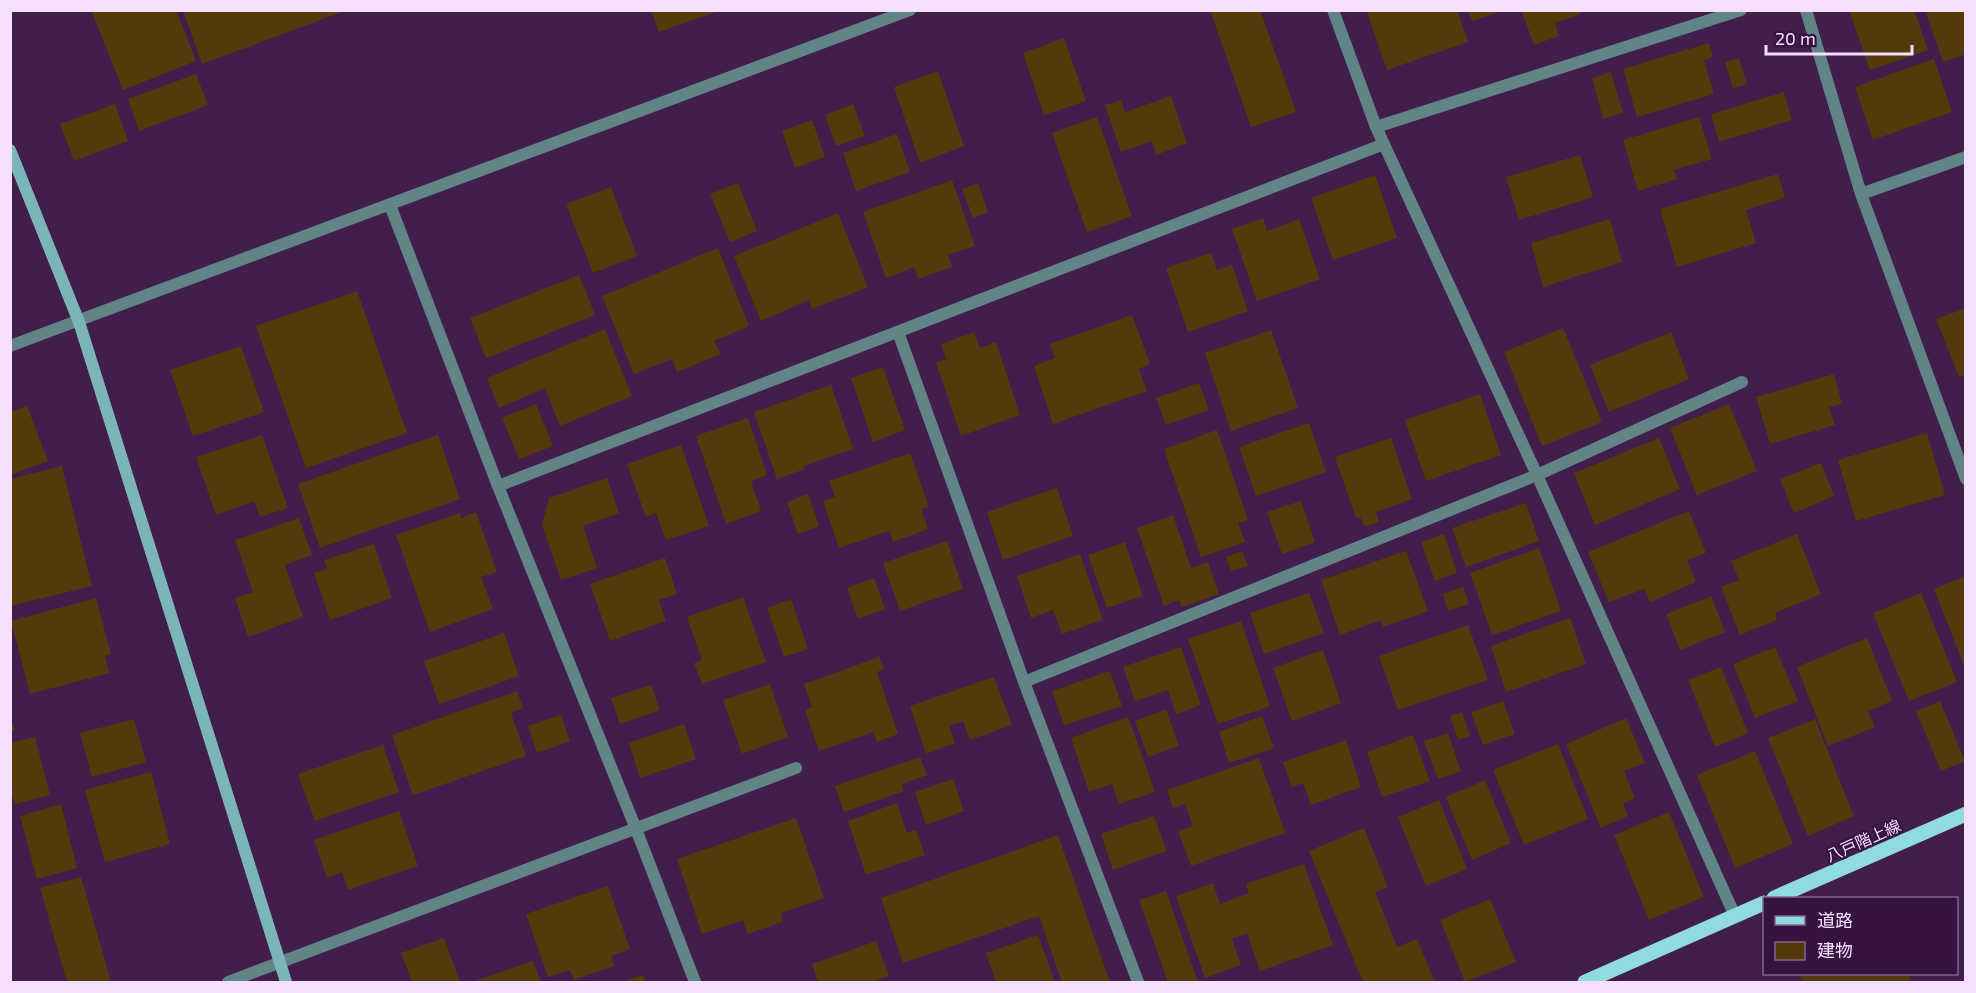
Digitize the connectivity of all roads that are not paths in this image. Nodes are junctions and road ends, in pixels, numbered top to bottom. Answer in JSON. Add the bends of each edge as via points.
{"nodes":[{"id":1,"x":910,"y":10,"type":"edge"},
{"id":2,"x":1333,"y":10,"type":"edge"},
{"id":3,"x":1741,"y":10,"type":"edge"},
{"id":4,"x":1806,"y":10,"type":"edge"},
{"id":5,"x":1376,"y":127,"type":"junction"},
{"id":6,"x":1384,"y":144,"type":"junction"},
{"id":7,"x":10,"y":150,"type":"edge"},
{"id":8,"x":1965,"y":157,"type":"edge"},
{"id":9,"x":1862,"y":195,"type":"junction"},
{"id":10,"x":390,"y":205,"type":"junction"},
{"id":11,"x":79,"y":322,"type":"junction"},
{"id":12,"x":898,"y":332,"type":"junction"},
{"id":13,"x":10,"y":346,"type":"edge"},
{"id":14,"x":1742,"y":382,"type":"dead end"},
{"id":15,"x":1537,"y":475,"type":"junction"},
{"id":16,"x":1965,"y":479,"type":"edge"},
{"id":17,"x":498,"y":486,"type":"junction"},
{"id":18,"x":1024,"y":682,"type":"junction"},
{"id":19,"x":796,"y":768,"type":"dead end"},
{"id":20,"x":1965,"y":814,"type":"edge"},
{"id":21,"x":636,"y":829,"type":"junction"},
{"id":22,"x":1776,"y":897,"type":"edge"},
{"id":23,"x":1763,"y":903,"type":"edge"},
{"id":24,"x":1735,"y":916,"type":"junction"},
{"id":25,"x":280,"y":962,"type":"junction"},
{"id":26,"x":228,"y":982,"type":"edge"},
{"id":27,"x":286,"y":982,"type":"edge"},
{"id":28,"x":695,"y":982,"type":"edge"},
{"id":29,"x":1138,"y":982,"type":"edge"},
{"id":30,"x":1585,"y":982,"type":"edge"}],
"edges":[{"from":1,"to":10,"type":"street"},
{"from":2,"to":5,"type":"street"},
{"from":3,"to":5,"type":"street"},
{"from":4,"to":9,"type":"street"},
{"from":5,"to":6,"type":"street"},
{"from":6,"to":12,"type":"street"},
{"from":6,"to":15,"type":"street"},
{"from":7,"to":11,"type":"street"},
{"from":8,"to":9,"type":"street"},
{"from":9,"to":16,"type":"street"},
{"from":10,"to":11,"type":"street"},
{"from":10,"to":17,"type":"street"},
{"from":11,"to":13,"type":"street"},
{"from":11,"to":25,"type":"street"},
{"from":12,"to":17,"type":"street"},
{"from":12,"to":18,"type":"street"},
{"from":14,"to":15,"type":"street"},
{"from":15,"to":18,"type":"street"},
{"from":15,"to":24,"type":"street"},
{"from":17,"to":21,"type":"street"},
{"from":18,"to":29,"type":"street"},
{"from":19,"to":21,"type":"street"},
{"from":20,"to":22,"type":"main road","name":"八戸階上線"},
{"from":21,"to":25,"type":"street"},
{"from":21,"to":28,"type":"street"},
{"from":23,"to":24,"type":"main road"},
{"from":24,"to":30,"type":"main road"},
{"from":25,"to":26,"type":"street"},
{"from":25,"to":27,"type":"street"}]}
